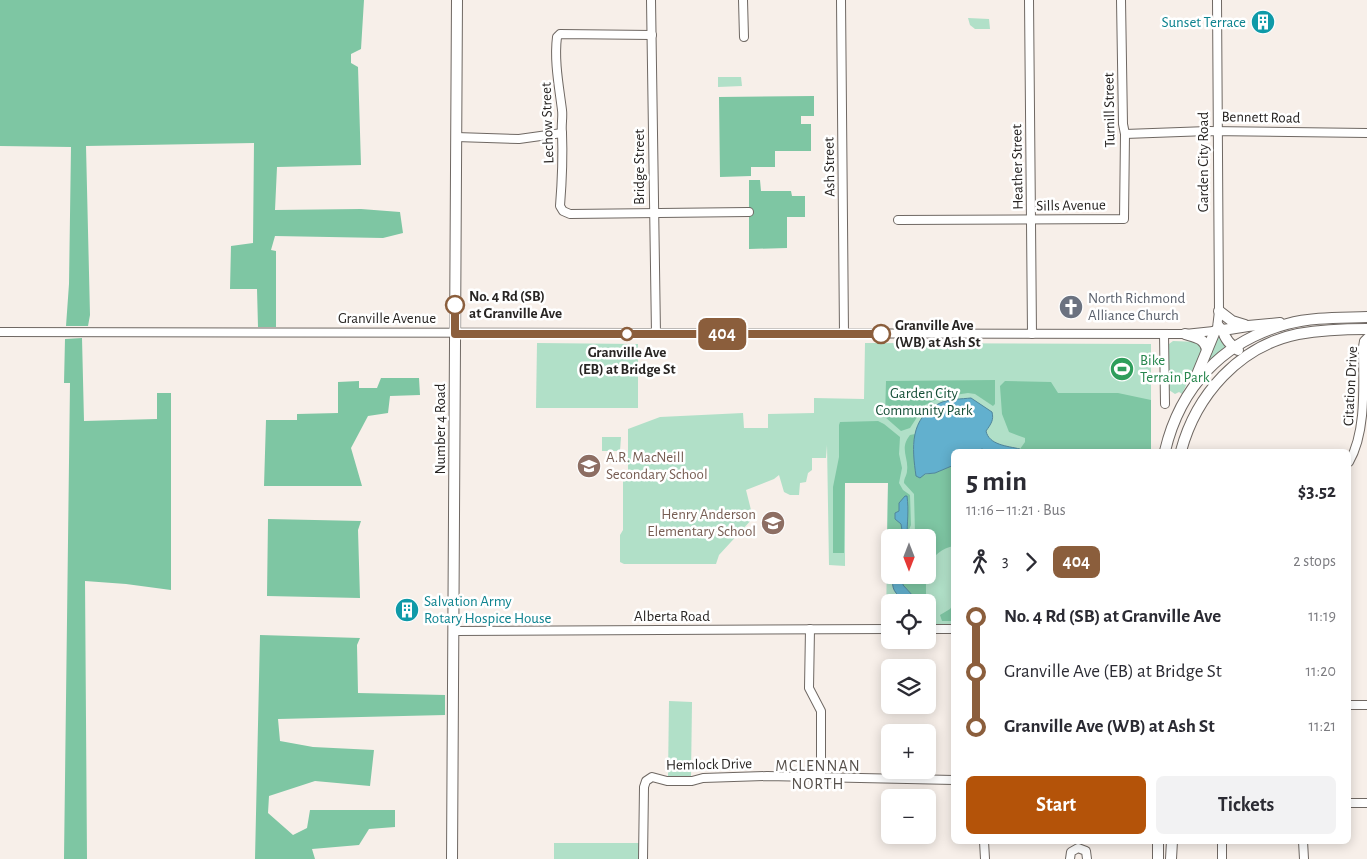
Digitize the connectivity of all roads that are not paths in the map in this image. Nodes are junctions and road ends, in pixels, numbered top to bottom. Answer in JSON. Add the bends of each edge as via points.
{"nodes":[{"id":1,"x":457,"y":0,"type":"edge"},
{"id":2,"x":652,"y":0,"type":"edge"},
{"id":3,"x":743,"y":0,"type":"edge"},
{"id":4,"x":841,"y":0,"type":"edge"},
{"id":5,"x":1029,"y":0,"type":"edge"},
{"id":6,"x":1121,"y":0,"type":"edge"},
{"id":7,"x":1217,"y":0,"type":"edge"},
{"id":8,"x":652,"y":35,"type":"junction"},
{"id":9,"x":744,"y":38,"type":"dead end"},
{"id":10,"x":1218,"y":131,"type":"junction"},
{"id":11,"x":1367,"y":132,"type":"edge"},
{"id":12,"x":562,"y":133,"type":"junction"},
{"id":13,"x":1124,"y":134,"type":"junction"},
{"id":14,"x":456,"y":137,"type":"junction"},
{"id":15,"x":749,"y":212,"type":"dead end"},
{"id":16,"x":653,"y":213,"type":"junction"},
{"id":17,"x":1124,"y":219,"type":"joint"},
{"id":18,"x":898,"y":220,"type":"dead end"},
{"id":19,"x":1031,"y":220,"type":"junction"},
{"id":20,"x":1219,"y":311,"type":"junction"},
{"id":21,"x":1367,"y":317,"type":"edge"},
{"id":22,"x":1288,"y":324,"type":"junction"},
{"id":23,"x":1248,"y":326,"type":"junction"},
{"id":24,"x":1219,"y":328,"type":"junction"},
{"id":25,"x":1367,"y":329,"type":"edge"},
{"id":26,"x":0,"y":332,"type":"edge"},
{"id":27,"x":455,"y":334,"type":"junction"},
{"id":28,"x":656,"y":334,"type":"junction"},
{"id":29,"x":844,"y":334,"type":"junction"},
{"id":30,"x":1032,"y":334,"type":"junction"},
{"id":31,"x":1164,"y":334,"type":"junction"},
{"id":32,"x":1185,"y":334,"type":"junction"},
{"id":33,"x":1296,"y":335,"type":"junction"},
{"id":34,"x":1367,"y":338,"type":"edge"},
{"id":35,"x":1237,"y":347,"type":"junction"},
{"id":36,"x":1207,"y":350,"type":"junction"},
{"id":37,"x":1236,"y":364,"type":"junction"},
{"id":38,"x":1191,"y":389,"type":"junction"},
{"id":39,"x":1165,"y":404,"type":"dead end"},
{"id":40,"x":1166,"y":449,"type":"edge"},
{"id":41,"x":1182,"y":449,"type":"edge"},
{"id":42,"x":1351,"y":459,"type":"edge"},
{"id":43,"x":810,"y":629,"type":"junction"},
{"id":44,"x":936,"y":629,"type":"edge"},
{"id":45,"x":951,"y":629,"type":"edge"},
{"id":46,"x":881,"y":630,"type":"edge"},
{"id":47,"x":454,"y":631,"type":"junction"},
{"id":48,"x":1351,"y":705,"type":"edge"},
{"id":49,"x":1367,"y":705,"type":"edge"},
{"id":50,"x":821,"y":777,"type":"junction"},
{"id":51,"x":951,"y":780,"type":"edge"},
{"id":52,"x":1351,"y":803,"type":"edge"},
{"id":53,"x":1367,"y":803,"type":"edge"},
{"id":54,"x":984,"y":844,"type":"edge"},
{"id":55,"x":1078,"y":844,"type":"edge"},
{"id":56,"x":1158,"y":844,"type":"edge"},
{"id":57,"x":1172,"y":844,"type":"edge"},
{"id":58,"x":1222,"y":844,"type":"edge"},
{"id":59,"x":1303,"y":844,"type":"edge"},
{"id":60,"x":452,"y":859,"type":"edge"},
{"id":61,"x":643,"y":859,"type":"edge"},
{"id":62,"x":985,"y":859,"type":"edge"},
{"id":63,"x":1070,"y":859,"type":"edge"},
{"id":64,"x":1087,"y":859,"type":"edge"},
{"id":65,"x":1158,"y":859,"type":"edge"},
{"id":66,"x":1171,"y":859,"type":"edge"},
{"id":67,"x":1222,"y":859,"type":"edge"},
{"id":68,"x":1304,"y":859,"type":"edge"}],
"edges":[{"from":1,"to":14,"type":"main road","name":"Number 4 Road"},
{"from":2,"to":8,"type":"street","name":"Bridge Street"},
{"from":3,"to":9,"type":"street"},
{"from":4,"to":29,"type":"street","name":"Ash Street"},
{"from":5,"to":19,"type":"street","name":"Heather Street"},
{"from":6,"to":13,"type":"street","name":"Turnill Street"},
{"from":7,"to":10,"type":"street","name":"Garden City Road"},
{"from":8,"to":12,"type":"street","name":"Lechow Street","via":[[560,34],[557,37]]},
{"from":8,"to":16,"type":"street","name":"Bridge Street"},
{"from":10,"to":11,"type":"street","name":"Bennett Road"},
{"from":10,"to":13,"type":"street","name":"Bennett Road"},
{"from":10,"to":20,"type":"street","name":"Garden City Road"},
{"from":12,"to":14,"type":"street","via":[[519,139]]},
{"from":12,"to":16,"type":"street","name":"Lechow Street","via":[[560,206],[564,211],[570,214]]},
{"from":13,"to":17,"type":"street","name":"Turnill Street"},
{"from":14,"to":27,"type":"main road","name":"Number 4 Road"},
{"from":15,"to":16,"type":"street"},
{"from":16,"to":28,"type":"street","name":"Bridge Street"},
{"from":17,"to":19,"type":"street","name":"Sills Avenue"},
{"from":18,"to":19,"type":"street","name":"Sills Avenue"},
{"from":19,"to":30,"type":"street","name":"Heather Street"},
{"from":20,"to":23,"type":"main road","via":[[1233,322]]},
{"from":20,"to":24,"type":"street","name":"Garden City Road"},
{"from":21,"to":22,"type":"main road","via":[[1325,318]]},
{"from":22,"to":23,"type":"main road"},
{"from":22,"to":35,"type":"main road"},
{"from":23,"to":24,"type":"main road"},
{"from":24,"to":32,"type":"street","name":"Granville Avenue"},
{"from":24,"to":35,"type":"main road","via":[[1230,334]]},
{"from":24,"to":36,"type":"main road"},
{"from":25,"to":33,"type":"main road"},
{"from":26,"to":27,"type":"street","name":"Granville Avenue"},
{"from":27,"to":28,"type":"street","name":"Granville Avenue"},
{"from":27,"to":47,"type":"main road","name":"Number 4 Road"},
{"from":28,"to":29,"type":"street","name":"Granville Avenue"},
{"from":29,"to":30,"type":"street","name":"Granville Avenue"},
{"from":30,"to":31,"type":"street","name":"Granville Avenue"},
{"from":31,"to":32,"type":"street","name":"Granville Avenue"},
{"from":31,"to":39,"type":"street"},
{"from":32,"to":36,"type":"main road","via":[[1200,339]]},
{"from":33,"to":35,"type":"main road","via":[[1286,333],[1248,350]]},
{"from":33,"to":37,"type":"main road","via":[[1264,347]]},
{"from":34,"to":42,"type":"street","name":"Citation Drive","via":[[1363,346],[1363,427]]},
{"from":35,"to":37,"type":"main road"},
{"from":35,"to":38,"type":"main road","via":[[1212,364]]},
{"from":36,"to":38,"type":"main road"},
{"from":37,"to":41,"type":"main road","via":[[1207,394]]},
{"from":38,"to":40,"type":"main road","via":[[1175,419]]},
{"from":43,"to":46,"type":"street","name":"Alberta Road"},
{"from":43,"to":47,"type":"street","name":"Alberta Road"},
{"from":43,"to":50,"type":"street","via":[[809,688],[822,711]]},
{"from":44,"to":45,"type":"street"},
{"from":47,"to":60,"type":"main road","name":"Number 4 Road"},
{"from":48,"to":49,"type":"street"},
{"from":50,"to":51,"type":"street","name":"Hemlock Drive"},
{"from":50,"to":61,"type":"street","name":"Hemlock Drive","via":[[703,778],[692,781],[652,777],[644,787]]},
{"from":52,"to":53,"type":"street"},
{"from":54,"to":62,"type":"street"},
{"from":55,"to":63,"type":"street"},
{"from":55,"to":64,"type":"street","via":[[1086,851]]},
{"from":56,"to":65,"type":"main road"},
{"from":57,"to":66,"type":"main road"},
{"from":58,"to":67,"type":"street"},
{"from":59,"to":68,"type":"street"}]}
